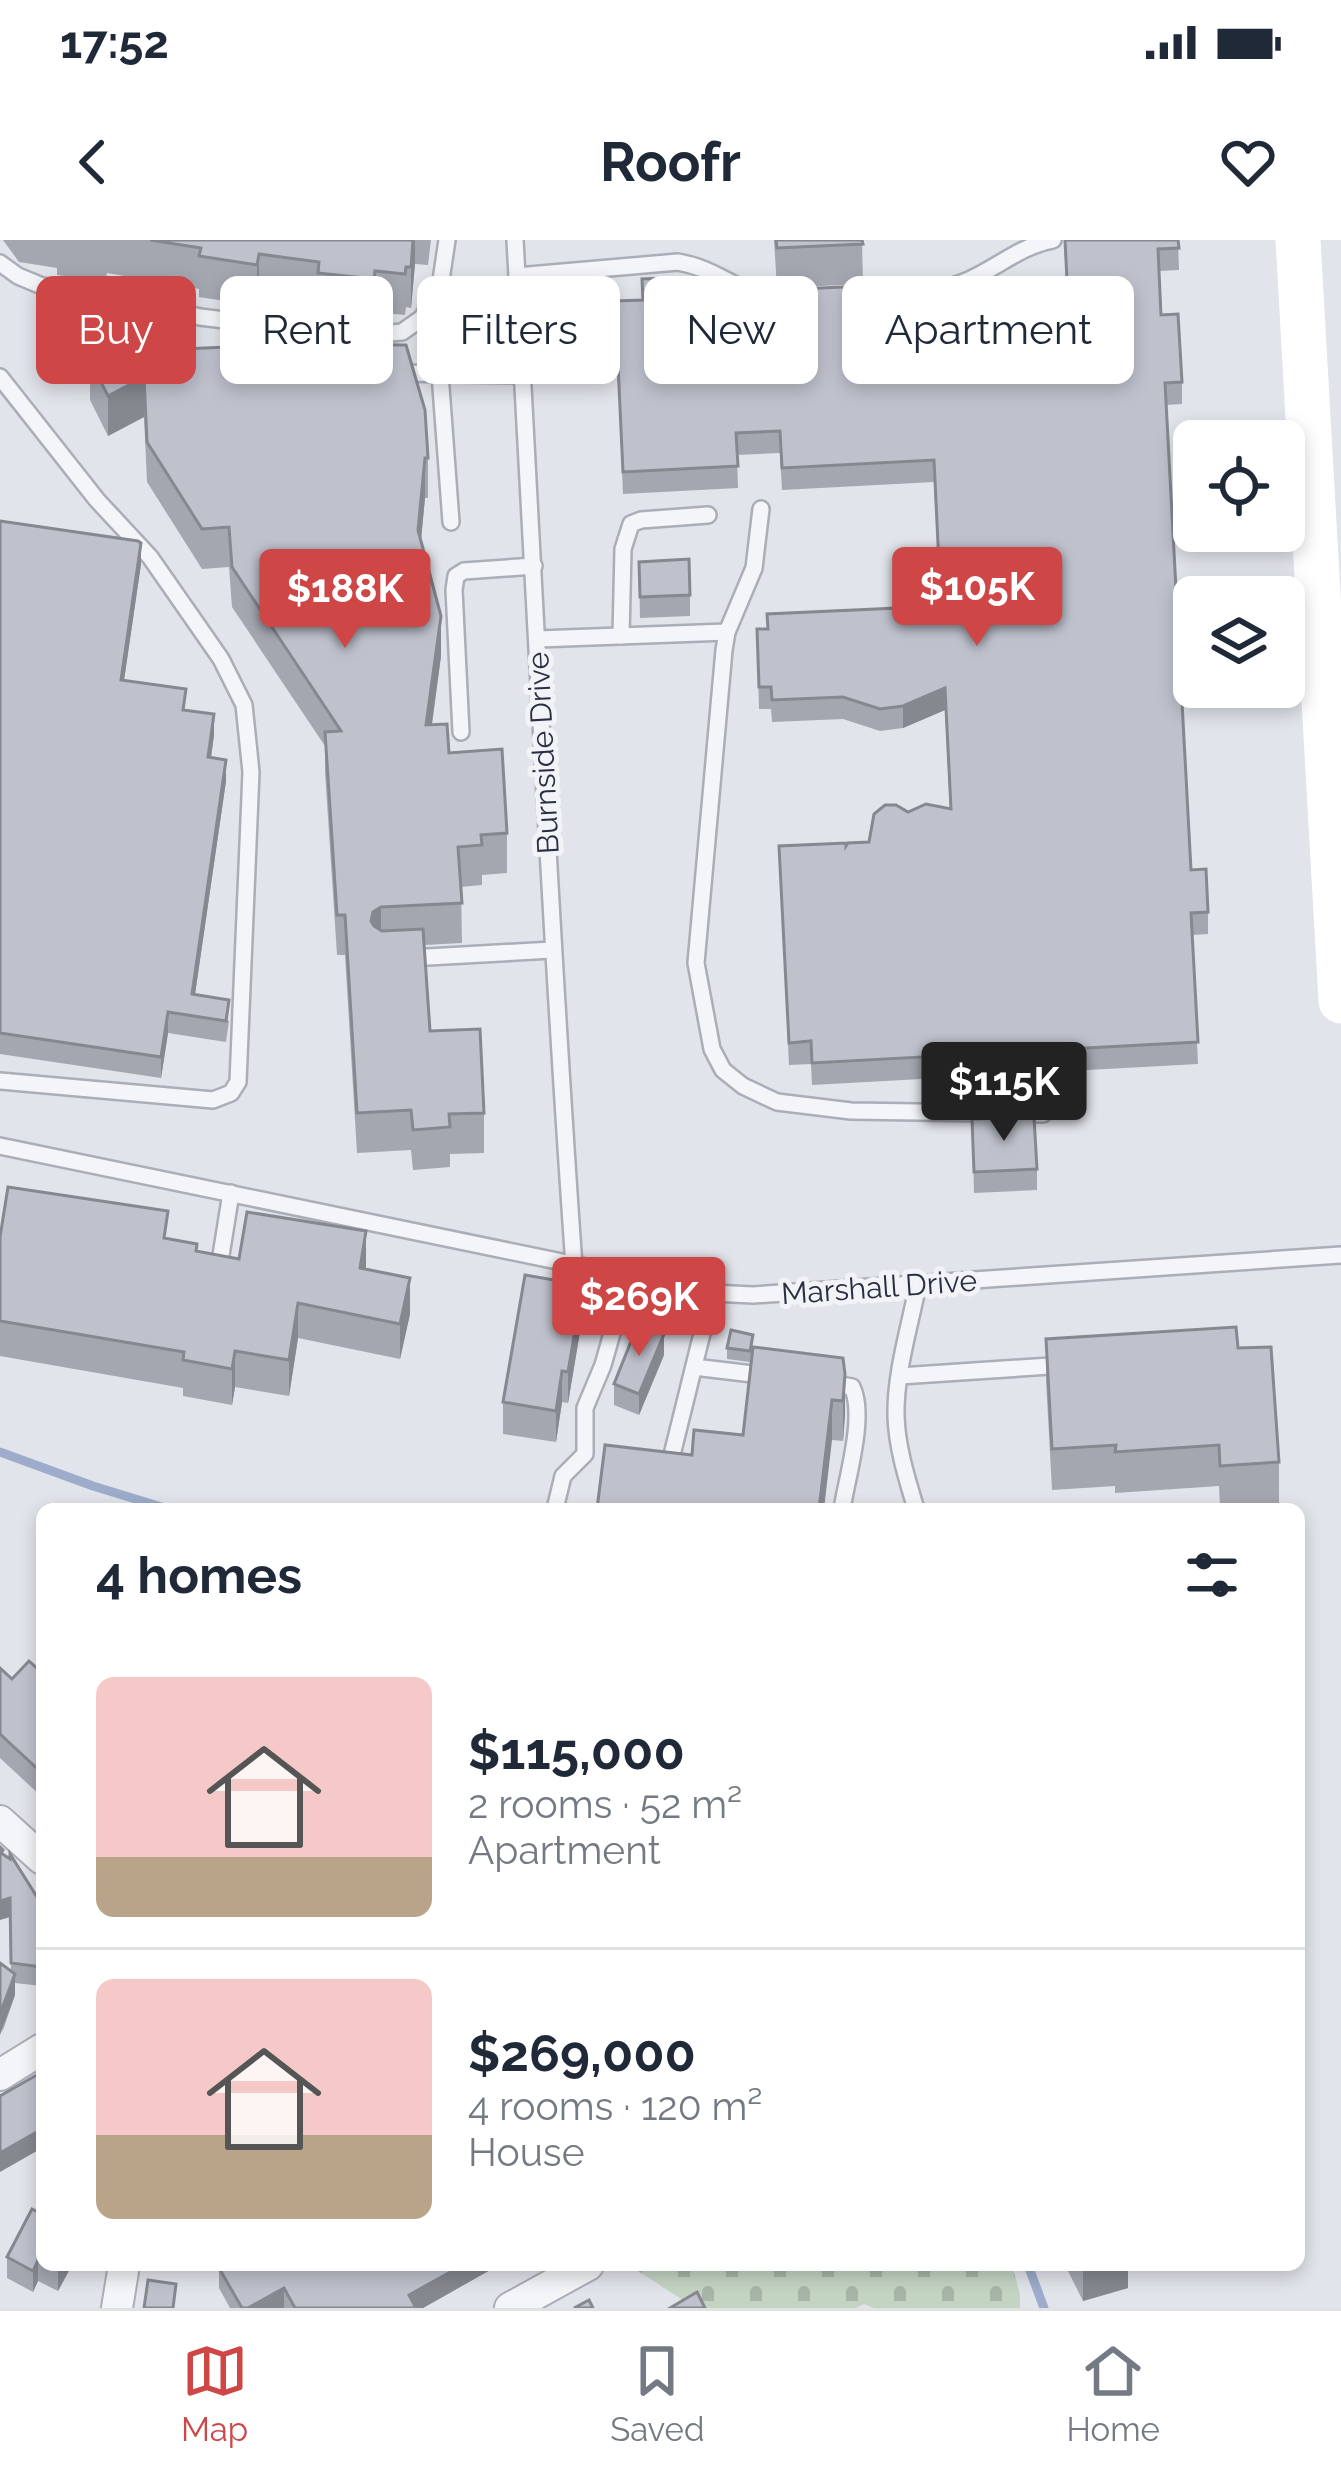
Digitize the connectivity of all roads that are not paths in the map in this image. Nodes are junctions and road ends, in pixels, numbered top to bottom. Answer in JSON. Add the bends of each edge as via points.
{"nodes":[{"id":1,"x":447,"y":240,"type":"edge"},
{"id":2,"x":514,"y":240,"type":"edge"},
{"id":3,"x":1053,"y":240,"type":"edge"},
{"id":4,"x":1298,"y":240,"type":"edge"},
{"id":5,"x":0,"y":262,"type":"edge"},
{"id":6,"x":517,"y":276,"type":"joint"},
{"id":7,"x":717,"y":276,"type":"edge"},
{"id":8,"x":982,"y":276,"type":"edge"},
{"id":9,"x":0,"y":377,"type":"edge"},
{"id":10,"x":441,"y":384,"type":"edge"},
{"id":11,"x":523,"y":384,"type":"edge"},
{"id":12,"x":761,"y":509,"type":"dead end"},
{"id":13,"x":708,"y":515,"type":"dead end"},
{"id":14,"x":452,"y":521,"type":"dead end"},
{"id":15,"x":534,"y":566,"type":"junction"},
{"id":16,"x":728,"y":632,"type":"junction"},
{"id":17,"x":621,"y":636,"type":"junction"},
{"id":18,"x":538,"y":639,"type":"junction"},
{"id":19,"x":461,"y":732,"type":"dead end"},
{"id":20,"x":552,"y":950,"type":"junction"},
{"id":21,"x":382,"y":959,"type":"edge"},
{"id":22,"x":1341,"y":1001,"type":"edge"},
{"id":23,"x":0,"y":1081,"type":"edge"},
{"id":24,"x":1042,"y":1114,"type":"dead end"},
{"id":25,"x":0,"y":1146,"type":"edge"},
{"id":26,"x":231,"y":1193,"type":"junction"},
{"id":27,"x":1341,"y":1255,"type":"edge"},
{"id":28,"x":574,"y":1266,"type":"junction"},
{"id":29,"x":218,"y":1276,"type":"edge"},
{"id":30,"x":628,"y":1277,"type":"junction"},
{"id":31,"x":918,"y":1284,"type":"junction"},
{"id":32,"x":712,"y":1293,"type":"junction"},
{"id":33,"x":1088,"y":1364,"type":"edge"},
{"id":34,"x":694,"y":1367,"type":"junction"},
{"id":35,"x":900,"y":1376,"type":"junction"},
{"id":36,"x":779,"y":1377,"type":"edge"},
{"id":37,"x":821,"y":1382,"type":"edge"},
{"id":38,"x":666,"y":1475,"type":"edge"},
{"id":39,"x":557,"y":1503,"type":"edge"},
{"id":40,"x":843,"y":1503,"type":"edge"},
{"id":41,"x":914,"y":1503,"type":"edge"},
{"id":42,"x":0,"y":1821,"type":"edge"},
{"id":43,"x":36,"y":1854,"type":"edge"},
{"id":44,"x":36,"y":2053,"type":"edge"},
{"id":45,"x":0,"y":2075,"type":"edge"},
{"id":46,"x":123,"y":2271,"type":"edge"},
{"id":47,"x":577,"y":2271,"type":"edge"},
{"id":48,"x":117,"y":2308,"type":"edge"},
{"id":49,"x":510,"y":2308,"type":"edge"}],
"edges":[{"from":1,"to":5,"type":"lane","via":[[440,287],[422,318],[402,332],[356,336],[42,286]]},
{"from":2,"to":6,"type":"lane","name":"Burnside Drive"},
{"from":3,"to":8,"type":"lane"},
{"from":4,"to":22,"type":"main road"},
{"from":6,"to":7,"type":"lane","via":[[678,262]]},
{"from":9,"to":23,"type":"lane","via":[[150,557],[221,659],[244,705],[251,772],[238,1082],[231,1093],[213,1100]]},
{"from":10,"to":14,"type":"lane"},
{"from":11,"to":15,"type":"lane","name":"Burnside Drive"},
{"from":12,"to":16,"type":"lane","via":[[754,568]]},
{"from":13,"to":17,"type":"lane","via":[[631,524]]},
{"from":15,"to":18,"type":"lane","name":"Burnside Drive"},
{"from":15,"to":19,"type":"lane","via":[[456,576]]},
{"from":16,"to":17,"type":"lane"},
{"from":16,"to":24,"type":"lane","via":[[696,963],[723,1070],[777,1102]]},
{"from":17,"to":18,"type":"lane"},
{"from":18,"to":20,"type":"lane","name":"Burnside Drive"},
{"from":20,"to":21,"type":"lane"},
{"from":20,"to":28,"type":"lane","name":"Burnside Drive"},
{"from":25,"to":26,"type":"lane","name":"Marshall Drive"},
{"from":26,"to":28,"type":"lane","name":"Marshall Drive"},
{"from":26,"to":29,"type":"lane"},
{"from":27,"to":31,"type":"lane","name":"Marshall Drive"},
{"from":28,"to":30,"type":"lane","name":"Marshall Drive"},
{"from":30,"to":32,"type":"lane","name":"Marshall Drive"},
{"from":30,"to":39,"type":"lane","via":[[585,1408],[585,1454],[563,1476]]},
{"from":31,"to":32,"type":"lane","name":"Marshall Drive"},
{"from":31,"to":35,"type":"lane"},
{"from":32,"to":34,"type":"lane"},
{"from":33,"to":35,"type":"lane"},
{"from":34,"to":36,"type":"lane"},
{"from":34,"to":38,"type":"lane"},
{"from":35,"to":41,"type":"lane","via":[[896,1417]]},
{"from":37,"to":40,"type":"lane","via":[[852,1387],[857,1398]]},
{"from":42,"to":43,"type":"street"},
{"from":44,"to":45,"type":"street"},
{"from":46,"to":48,"type":"street"},
{"from":47,"to":49,"type":"street"}]}
